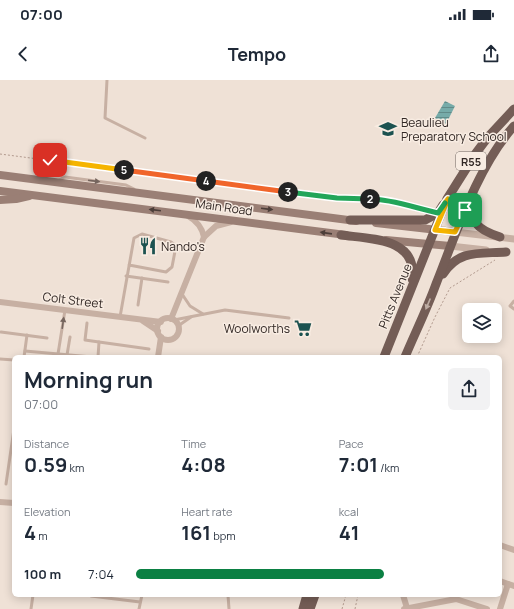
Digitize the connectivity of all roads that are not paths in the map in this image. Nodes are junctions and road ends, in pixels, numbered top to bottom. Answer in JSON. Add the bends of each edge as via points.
{"nodes":[{"id":1,"x":106,"y":80,"type":"edge"},
{"id":2,"x":514,"y":109,"type":"edge"},
{"id":3,"x":514,"y":126,"type":"edge"},
{"id":4,"x":145,"y":138,"type":"dead end"},
{"id":5,"x":0,"y":175,"type":"edge"},
{"id":6,"x":476,"y":188,"type":"junction"},
{"id":7,"x":0,"y":191,"type":"edge"},
{"id":8,"x":34,"y":196,"type":"junction"},
{"id":9,"x":448,"y":199,"type":"junction"},
{"id":10,"x":0,"y":200,"type":"edge"},
{"id":11,"x":180,"y":213,"type":"junction"},
{"id":12,"x":350,"y":220,"type":"junction"},
{"id":13,"x":239,"y":221,"type":"junction"},
{"id":14,"x":435,"y":230,"type":"junction"},
{"id":15,"x":455,"y":232,"type":"junction"},
{"id":16,"x":341,"y":235,"type":"junction"},
{"id":17,"x":500,"y":237,"type":"junction"},
{"id":18,"x":204,"y":238,"type":"junction"},
{"id":19,"x":514,"y":239,"type":"edge"},
{"id":20,"x":430,"y":244,"type":"junction"},
{"id":21,"x":450,"y":246,"type":"junction"},
{"id":22,"x":510,"y":252,"type":"edge"},
{"id":23,"x":129,"y":265,"type":"junction"},
{"id":24,"x":126,"y":276,"type":"junction"},
{"id":25,"x":142,"y":278,"type":"junction"},
{"id":26,"x":168,"y":282,"type":"dead end"},
{"id":27,"x":436,"y":286,"type":"junction"},
{"id":28,"x":411,"y":289,"type":"junction"},
{"id":29,"x":182,"y":294,"type":"junction"},
{"id":30,"x":514,"y":301,"type":"edge"},
{"id":31,"x":0,"y":302,"type":"edge"},
{"id":32,"x":138,"y":305,"type":"dead end"},
{"id":33,"x":514,"y":309,"type":"edge"},
{"id":34,"x":65,"y":310,"type":"junction"},
{"id":35,"x":204,"y":314,"type":"junction"},
{"id":36,"x":192,"y":316,"type":"junction"},
{"id":37,"x":120,"y":317,"type":"junction"},
{"id":38,"x":289,"y":318,"type":"dead end"},
{"id":39,"x":143,"y":321,"type":"junction"},
{"id":40,"x":161,"y":322,"type":"junction"},
{"id":41,"x":174,"y":322,"type":"junction"},
{"id":42,"x":87,"y":323,"type":"dead end"},
{"id":43,"x":158,"y":331,"type":"junction"},
{"id":44,"x":1,"y":332,"type":"edge"},
{"id":45,"x":27,"y":336,"type":"junction"},
{"id":46,"x":70,"y":337,"type":"dead end"},
{"id":47,"x":161,"y":337,"type":"junction"},
{"id":48,"x":47,"y":338,"type":"dead end"},
{"id":49,"x":168,"y":340,"type":"junction"},
{"id":50,"x":99,"y":342,"type":"junction"},
{"id":51,"x":149,"y":349,"type":"dead end"},
{"id":52,"x":25,"y":351,"type":"junction"},
{"id":53,"x":58,"y":354,"type":"junction"},
{"id":54,"x":24,"y":355,"type":"edge"},
{"id":55,"x":68,"y":355,"type":"joint"},
{"id":56,"x":98,"y":355,"type":"edge"},
{"id":57,"x":159,"y":355,"type":"edge"},
{"id":58,"x":160,"y":355,"type":"edge"},
{"id":59,"x":385,"y":355,"type":"edge"},
{"id":60,"x":406,"y":355,"type":"edge"},
{"id":61,"x":0,"y":359,"type":"edge"},
{"id":62,"x":12,"y":360,"type":"edge"},
{"id":63,"x":12,"y":443,"type":"edge"},
{"id":64,"x":6,"y":484,"type":"dead end"},
{"id":65,"x":0,"y":502,"type":"edge"},
{"id":66,"x":12,"y":503,"type":"edge"},
{"id":67,"x":502,"y":546,"type":"edge"},
{"id":68,"x":514,"y":550,"type":"edge"},
{"id":69,"x":511,"y":585,"type":"edge"},
{"id":70,"x":34,"y":597,"type":"edge"},
{"id":71,"x":99,"y":597,"type":"edge"},
{"id":72,"x":141,"y":597,"type":"edge"},
{"id":73,"x":228,"y":597,"type":"edge"},
{"id":74,"x":306,"y":597,"type":"edge"},
{"id":75,"x":314,"y":597,"type":"edge"},
{"id":76,"x":403,"y":597,"type":"edge"},
{"id":77,"x":140,"y":602,"type":"junction"},
{"id":78,"x":31,"y":609,"type":"edge"},
{"id":79,"x":139,"y":609,"type":"edge"},
{"id":80,"x":229,"y":609,"type":"edge"},
{"id":81,"x":303,"y":609,"type":"edge"},
{"id":82,"x":310,"y":609,"type":"edge"},
{"id":83,"x":405,"y":609,"type":"edge"},
{"id":84,"x":485,"y":609,"type":"edge"},
{"id":85,"x":500,"y":609,"type":"edge"}],
"edges":[{"from":1,"to":4,"type":"lane","via":[[104,117]]},
{"from":2,"to":9,"type":"main road","number":"R55","via":[[476,153]]},
{"from":3,"to":6,"type":"main road","number":"R55","via":[[496,151]]},
{"from":5,"to":12,"type":"main road","name":"Main Road","one_way":true},
{"from":6,"to":15,"type":"main road","number":"R55"},
{"from":6,"to":17,"type":"main road","via":[[472,210],[474,220],[484,231]]},
{"from":7,"to":8,"type":"main road","name":"Main Road"},
{"from":8,"to":10,"type":"main road"},
{"from":11,"to":8,"type":"main road","name":"Main Road","one_way":true},
{"from":9,"to":12,"type":"main road","via":[[438,213],[425,220]]},
{"from":9,"to":14,"type":"main road","number":"R55"},
{"from":11,"to":13,"type":"main road","name":"Main Road"},
{"from":11,"to":18,"type":"street","via":[[197,222]]},
{"from":12,"to":14,"type":"main road","name":"Main Road"},
{"from":16,"to":13,"type":"main road","name":"Main Road","one_way":true},
{"from":13,"to":18,"type":"street","via":[[216,226]]},
{"from":14,"to":15,"type":"main road","name":"Main Road"},
{"from":14,"to":20,"type":"main road","number":"R55"},
{"from":15,"to":17,"type":"street"},
{"from":15,"to":21,"type":"main road","number":"R55"},
{"from":16,"to":20,"type":"main road","name":"Main Road"},
{"from":16,"to":28,"type":"main road","via":[[372,239],[404,249],[413,265]]},
{"from":17,"to":19,"type":"street"},
{"from":18,"to":29,"type":"street"},
{"from":20,"to":21,"type":"main road","name":"Main Road"},
{"from":20,"to":28,"type":"main road","name":"Pitts Avenue","number":"R55"},
{"from":21,"to":22,"type":"street"},
{"from":21,"to":27,"type":"main road","number":"R55"},
{"from":22,"to":27,"type":"main road","via":[[460,257],[448,267]]},
{"from":23,"to":23,"type":"lane","via":[[134,238],[140,234],[171,242],[176,246],[172,267],[166,272]]},
{"from":23,"to":24,"type":"lane"},
{"from":24,"to":25,"type":"lane"},
{"from":24,"to":37,"type":"lane"},
{"from":25,"to":26,"type":"lane"},
{"from":25,"to":32,"type":"lane"},
{"from":27,"to":60,"type":"main road","number":"R55","one_way":true},
{"from":28,"to":59,"type":"main road","name":"Pitts Avenue","number":"R55"},
{"from":29,"to":35,"type":"lane","via":[[190,306]]},
{"from":29,"to":41,"type":"street"},
{"from":30,"to":33,"type":"lane","via":[[510,306]]},
{"from":31,"to":34,"type":"street","name":"Colt Street"},
{"from":34,"to":37,"type":"street","name":"Colt Street"},
{"from":53,"to":34,"type":"lane","one_way":true},
{"from":35,"to":36,"type":"lane"},
{"from":35,"to":38,"type":"lane","via":[[225,310]]},
{"from":36,"to":41,"type":"lane"},
{"from":36,"to":41,"type":"lane"},
{"from":37,"to":39,"type":"street","name":"Colt Street"},
{"from":39,"to":40,"type":"street","name":"Colt Street"},
{"from":39,"to":43,"type":"street","name":"Colt Street"},
{"from":40,"to":41,"type":"street","via":[[167,319]]},
{"from":40,"to":43,"type":"street"},
{"from":41,"to":49,"type":"street","via":[[176,336]]},
{"from":42,"to":50,"type":"lane","via":[[85,340]]},
{"from":43,"to":47,"type":"street"},
{"from":44,"to":45,"type":"lane"},
{"from":45,"to":48,"type":"lane"},
{"from":45,"to":52,"type":"lane"},
{"from":46,"to":55,"type":"lane"},
{"from":47,"to":49,"type":"street"},
{"from":47,"to":57,"type":"street"},
{"from":49,"to":58,"type":"street"},
{"from":50,"to":51,"type":"lane"},
{"from":50,"to":56,"type":"lane"},
{"from":52,"to":53,"type":"lane"},
{"from":52,"to":54,"type":"lane"},
{"from":53,"to":55,"type":"lane"},
{"from":61,"to":62,"type":"lane"},
{"from":63,"to":64,"type":"lane"},
{"from":65,"to":66,"type":"street"},
{"from":67,"to":68,"type":"street"},
{"from":69,"to":85,"type":"street"},
{"from":70,"to":78,"type":"lane"},
{"from":71,"to":77,"type":"lane"},
{"from":72,"to":77,"type":"lane"},
{"from":73,"to":80,"type":"lane"},
{"from":74,"to":81,"type":"main road"},
{"from":75,"to":82,"type":"main road"},
{"from":76,"to":83,"type":"street"},
{"from":77,"to":79,"type":"lane"},
{"from":83,"to":84,"type":"street","via":[[456,599]]}]}
